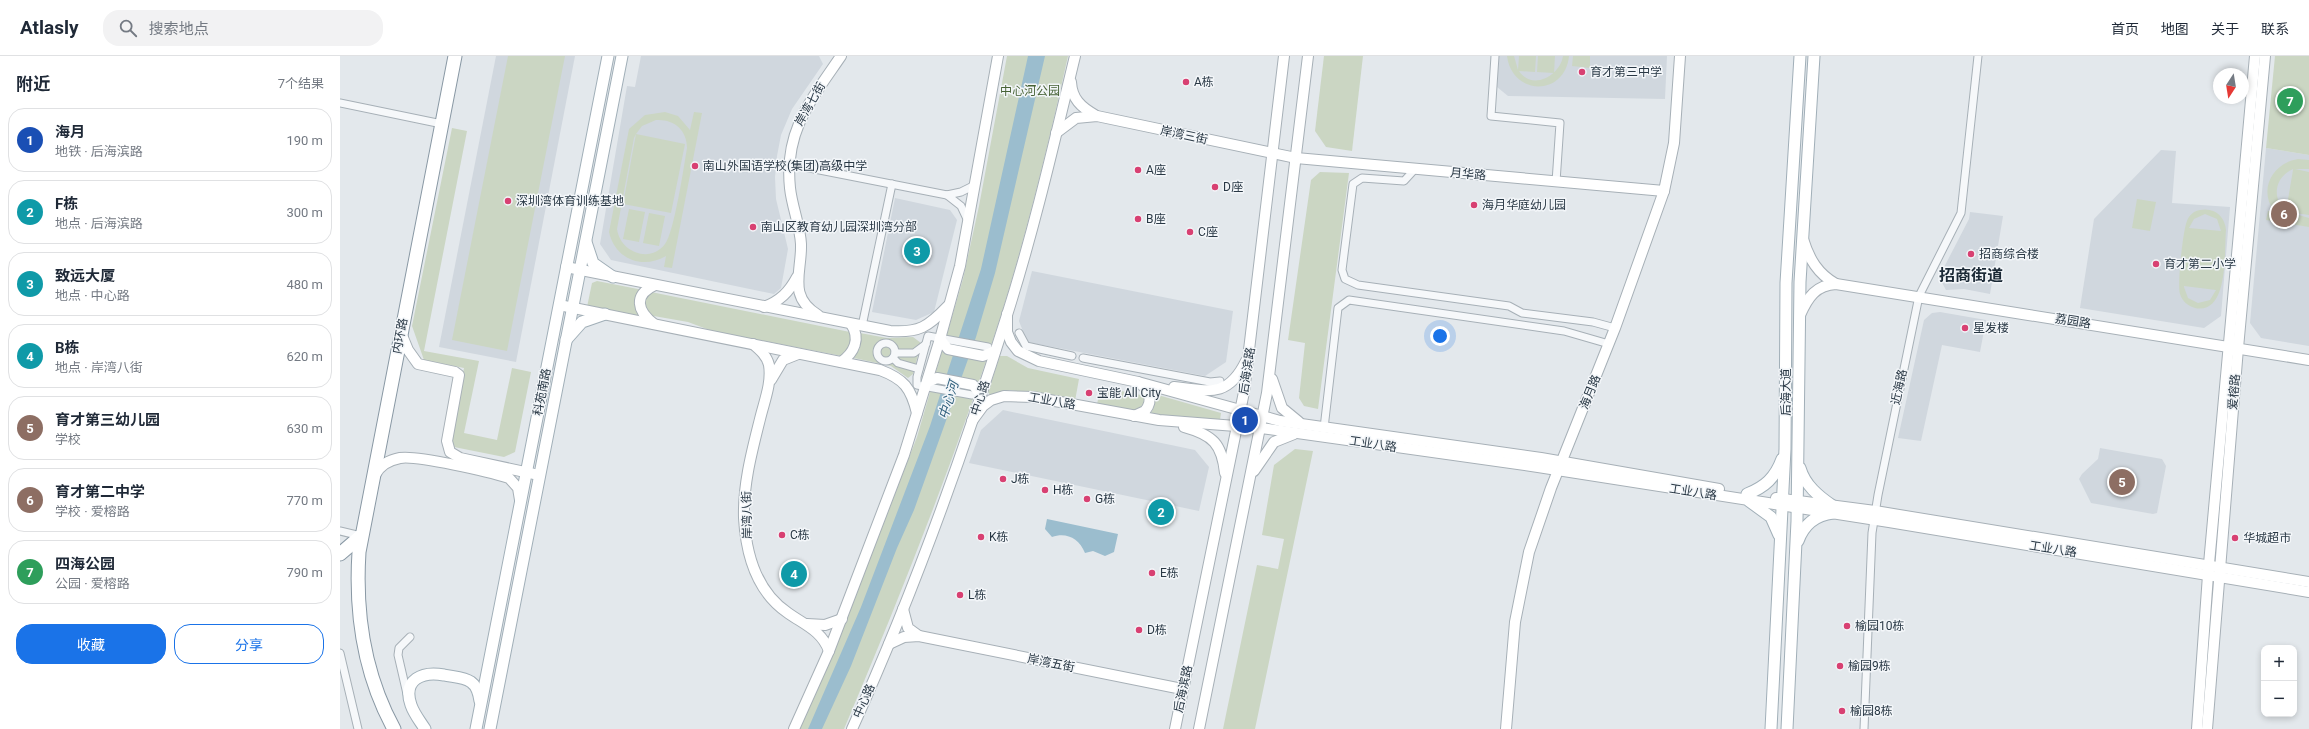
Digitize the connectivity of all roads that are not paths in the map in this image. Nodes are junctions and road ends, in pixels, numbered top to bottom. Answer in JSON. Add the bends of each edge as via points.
{"nodes":[{"id":1,"x":455,"y":56,"type":"edge"},
{"id":2,"x":608,"y":56,"type":"edge"},
{"id":3,"x":622,"y":56,"type":"edge"},
{"id":4,"x":841,"y":56,"type":"edge"},
{"id":5,"x":998,"y":56,"type":"edge"},
{"id":6,"x":1075,"y":56,"type":"edge"},
{"id":7,"x":1284,"y":56,"type":"edge"},
{"id":8,"x":1308,"y":56,"type":"edge"},
{"id":9,"x":1495,"y":56,"type":"edge"},
{"id":10,"x":1680,"y":56,"type":"edge"},
{"id":11,"x":1800,"y":56,"type":"edge"},
{"id":12,"x":1814,"y":56,"type":"edge"},
{"id":13,"x":1978,"y":56,"type":"edge"},
{"id":14,"x":2255,"y":56,"type":"edge"},
{"id":15,"x":2265,"y":56,"type":"edge"},
{"id":16,"x":1070,"y":76,"type":"junction"},
{"id":17,"x":340,"y":103,"type":"edge"},
{"id":18,"x":1097,"y":116,"type":"junction"},
{"id":19,"x":442,"y":124,"type":"junction"},
{"id":20,"x":1056,"y":133,"type":"junction"},
{"id":21,"x":1272,"y":154,"type":"junction"},
{"id":22,"x":1296,"y":158,"type":"junction"},
{"id":23,"x":789,"y":164,"type":"junction"},
{"id":24,"x":1415,"y":169,"type":"junction"},
{"id":25,"x":2249,"y":171,"type":"junction"},
{"id":26,"x":1556,"y":182,"type":"junction"},
{"id":27,"x":892,"y":184,"type":"junction"},
{"id":28,"x":975,"y":185,"type":"junction"},
{"id":29,"x":1664,"y":191,"type":"junction"},
{"id":30,"x":947,"y":195,"type":"junction"},
{"id":31,"x":968,"y":222,"type":"junction"},
{"id":32,"x":1802,"y":238,"type":"junction"},
{"id":33,"x":586,"y":239,"type":"junction"},
{"id":34,"x":566,"y":267,"type":"junction"},
{"id":35,"x":579,"y":270,"type":"junction"},
{"id":36,"x":798,"y":275,"type":"junction"},
{"id":37,"x":613,"y":277,"type":"junction"},
{"id":38,"x":1836,"y":284,"type":"junction"},
{"id":39,"x":655,"y":285,"type":"junction"},
{"id":40,"x":1919,"y":296,"type":"junction"},
{"id":41,"x":559,"y":305,"type":"junction"},
{"id":42,"x":949,"y":305,"type":"junction"},
{"id":43,"x":764,"y":307,"type":"junction"},
{"id":44,"x":572,"y":308,"type":"junction"},
{"id":45,"x":605,"y":314,"type":"junction"},
{"id":46,"x":1007,"y":314,"type":"junction"},
{"id":47,"x":1800,"y":316,"type":"junction"},
{"id":48,"x":823,"y":318,"type":"junction"},
{"id":49,"x":655,"y":324,"type":"junction"},
{"id":50,"x":851,"y":324,"type":"junction"},
{"id":51,"x":862,"y":326,"type":"junction"},
{"id":52,"x":1615,"y":328,"type":"junction"},
{"id":53,"x":401,"y":332,"type":"junction"},
{"id":54,"x":1019,"y":333,"type":"dead end"},
{"id":55,"x":940,"y":338,"type":"junction"},
{"id":56,"x":565,"y":342,"type":"junction"},
{"id":57,"x":753,"y":344,"type":"junction"},
{"id":58,"x":926,"y":344,"type":"junction"},
{"id":59,"x":1609,"y":344,"type":"junction"},
{"id":60,"x":2233,"y":347,"type":"junction"},
{"id":61,"x":992,"y":349,"type":"junction"},
{"id":62,"x":1251,"y":350,"type":"junction"},
{"id":63,"x":802,"y":354,"type":"junction"},
{"id":64,"x":1072,"y":356,"type":"dead end"},
{"id":65,"x":1083,"y":358,"type":"dead end"},
{"id":66,"x":2309,"y":360,"type":"edge"},
{"id":67,"x":840,"y":362,"type":"junction"},
{"id":68,"x":919,"y":369,"type":"junction"},
{"id":69,"x":1270,"y":373,"type":"junction"},
{"id":70,"x":1220,"y":381,"type":"dead end"},
{"id":71,"x":1138,"y":382,"type":"junction"},
{"id":72,"x":926,"y":384,"type":"junction"},
{"id":73,"x":768,"y":386,"type":"junction"},
{"id":74,"x":975,"y":392,"type":"junction"},
{"id":75,"x":1241,"y":412,"type":"junction"},
{"id":76,"x":917,"y":413,"type":"junction"},
{"id":77,"x":1134,"y":416,"type":"junction"},
{"id":78,"x":1263,"y":417,"type":"junction"},
{"id":79,"x":1159,"y":420,"type":"junction"},
{"id":80,"x":972,"y":421,"type":"junction"},
{"id":81,"x":1238,"y":426,"type":"junction"},
{"id":82,"x":1309,"y":426,"type":"junction"},
{"id":83,"x":1261,"y":428,"type":"junction"},
{"id":84,"x":1324,"y":428,"type":"junction"},
{"id":85,"x":1298,"y":433,"type":"junction"},
{"id":86,"x":1785,"y":449,"type":"junction"},
{"id":87,"x":1798,"y":463,"type":"junction"},
{"id":88,"x":1559,"y":466,"type":"junction"},
{"id":89,"x":526,"y":472,"type":"junction"},
{"id":90,"x":539,"y":474,"type":"junction"},
{"id":91,"x":1252,"y":475,"type":"junction"},
{"id":92,"x":374,"y":479,"type":"junction"},
{"id":93,"x":1226,"y":484,"type":"junction"},
{"id":94,"x":1748,"y":497,"type":"junction"},
{"id":95,"x":1783,"y":502,"type":"junction"},
{"id":96,"x":520,"y":503,"type":"junction"},
{"id":97,"x":1798,"y":504,"type":"junction"},
{"id":98,"x":1833,"y":509,"type":"junction"},
{"id":99,"x":1875,"y":515,"type":"junction"},
{"id":100,"x":340,"y":531,"type":"edge"},
{"id":101,"x":361,"y":536,"type":"junction"},
{"id":102,"x":1780,"y":547,"type":"junction"},
{"id":103,"x":1796,"y":547,"type":"junction"},
{"id":104,"x":340,"y":554,"type":"edge"},
{"id":105,"x":2208,"y":570,"type":"junction"},
{"id":106,"x":2219,"y":571,"type":"junction"},
{"id":107,"x":2309,"y":582,"type":"edge"},
{"id":108,"x":2309,"y":592,"type":"edge"},
{"id":109,"x":903,"y":607,"type":"junction"},
{"id":110,"x":842,"y":618,"type":"junction"},
{"id":111,"x":805,"y":623,"type":"junction"},
{"id":112,"x":919,"y":636,"type":"junction"},
{"id":113,"x":410,"y":637,"type":"dead end"},
{"id":114,"x":889,"y":644,"type":"junction"},
{"id":115,"x":828,"y":651,"type":"junction"},
{"id":116,"x":340,"y":653,"type":"edge"},
{"id":117,"x":1182,"y":689,"type":"junction"},
{"id":118,"x":481,"y":703,"type":"junction"},
{"id":119,"x":410,"y":704,"type":"junction"},
{"id":120,"x":358,"y":729,"type":"edge"},
{"id":121,"x":394,"y":729,"type":"edge"},
{"id":122,"x":425,"y":729,"type":"edge"},
{"id":123,"x":476,"y":729,"type":"edge"},
{"id":124,"x":490,"y":729,"type":"edge"},
{"id":125,"x":794,"y":729,"type":"edge"},
{"id":126,"x":852,"y":729,"type":"edge"},
{"id":127,"x":1175,"y":729,"type":"edge"},
{"id":128,"x":1199,"y":729,"type":"edge"},
{"id":129,"x":1506,"y":729,"type":"edge"},
{"id":130,"x":1771,"y":729,"type":"edge"},
{"id":131,"x":1787,"y":729,"type":"edge"},
{"id":132,"x":1864,"y":729,"type":"edge"},
{"id":133,"x":2197,"y":729,"type":"edge"},
{"id":134,"x":2207,"y":729,"type":"edge"}],
"edges":[{"from":1,"to":19,"type":"highway","name":"内环路"},
{"from":2,"to":34,"type":"main road","name":"科苑南路"},
{"from":3,"to":33,"type":"main road","name":"科苑南路"},
{"from":4,"to":23,"type":"main road","name":"岸湾七街","via":[[799,120]]},
{"from":5,"to":28,"type":"main road"},
{"from":6,"to":16,"type":"main road","name":"中心路"},
{"from":7,"to":21,"type":"main road","name":"后海滨路"},
{"from":8,"to":22,"type":"main road","name":"后海滨路"},
{"from":9,"to":26,"type":"street","via":[[1491,116],[1560,123]]},
{"from":10,"to":29,"type":"main road","name":"海月路","via":[[1674,143]]},
{"from":11,"to":86,"type":"main road","name":"后海大道","via":[[1786,283]]},
{"from":12,"to":32,"type":"main road","name":"后海大道"},
{"from":13,"to":40,"type":"street","name":"近海路","via":[[1961,213]]},
{"from":14,"to":25,"type":"main road","name":"爱榕路"},
{"from":15,"to":25,"type":"main road","name":"爱榕路"},
{"from":16,"to":18,"type":"main road","via":[[1072,93],[1076,100]]},
{"from":16,"to":20,"type":"main road","name":"中心路"},
{"from":17,"to":19,"type":"street"},
{"from":18,"to":20,"type":"main road","via":[[1076,118]]},
{"from":18,"to":21,"type":"main road","name":"岸湾三街"},
{"from":19,"to":53,"type":"highway","name":"内环路"},
{"from":20,"to":46,"type":"main road","name":"中心路"},
{"from":21,"to":22,"type":"main road","name":"月华路"},
{"from":21,"to":62,"type":"main road","name":"后海滨路"},
{"from":22,"to":24,"type":"main road","name":"月华路"},
{"from":22,"to":69,"type":"main road","name":"后海滨路"},
{"from":23,"to":27,"type":"street"},
{"from":23,"to":36,"type":"main road","name":"岸湾七街","via":[[791,193],[800,233]]},
{"from":24,"to":26,"type":"main road","name":"月华路"},
{"from":24,"to":52,"type":"street","via":[[1404,181],[1362,178],[1353,184],[1342,270],[1348,281],[1358,285],[1509,306],[1522,313],[1592,322]]},
{"from":25,"to":60,"type":"main road","name":"爱榕路"},
{"from":26,"to":29,"type":"main road","name":"月华路"},
{"from":27,"to":30,"type":"street"},
{"from":27,"to":51,"type":"street"},
{"from":28,"to":30,"type":"street"},
{"from":28,"to":31,"type":"main road"},
{"from":29,"to":52,"type":"main road","name":"海月路"},
{"from":30,"to":31,"type":"street","via":[[961,206]]},
{"from":31,"to":42,"type":"main road"},
{"from":32,"to":38,"type":"main road","name":"荔园路","via":[[1816,267],[1825,278]]},
{"from":32,"to":47,"type":"main road","name":"后海大道"},
{"from":33,"to":35,"type":"main road","name":"科苑南路"},
{"from":33,"to":37,"type":"main road","via":[[593,263]]},
{"from":34,"to":35,"type":"main road"},
{"from":34,"to":41,"type":"main road","name":"科苑南路"},
{"from":35,"to":37,"type":"main road"},
{"from":35,"to":44,"type":"main road","name":"科苑南路"},
{"from":36,"to":43,"type":"main road","via":[[778,302]]},
{"from":36,"to":48,"type":"main road","name":"岸湾七街","via":[[801,298],[808,309]]},
{"from":37,"to":39,"type":"main road"},
{"from":38,"to":40,"type":"main road","name":"荔园路"},
{"from":38,"to":47,"type":"main road","name":"荔园路","via":[[1826,285],[1809,296]]},
{"from":39,"to":43,"type":"main road"},
{"from":39,"to":49,"type":"main road","via":[[645,290],[640,301],[640,308],[646,318]]},
{"from":40,"to":60,"type":"main road","name":"荔园路"},
{"from":40,"to":99,"type":"street","name":"近海路","via":[[1881,473]]},
{"from":41,"to":44,"type":"main road"},
{"from":41,"to":89,"type":"main road","name":"科苑南路"},
{"from":42,"to":51,"type":"main road","via":[[928,325],[917,331],[890,331]]},
{"from":42,"to":55,"type":"main road"},
{"from":43,"to":48,"type":"main road"},
{"from":44,"to":45,"type":"main road"},
{"from":44,"to":56,"type":"main road","name":"科苑南路"},
{"from":45,"to":49,"type":"main road"},
{"from":45,"to":56,"type":"main road","via":[[582,322]]},
{"from":46,"to":61,"type":"main road","name":"中心路"},
{"from":46,"to":71,"type":"main road","name":"工业八路","via":[[1008,338],[1018,351],[1028,357],[1052,365]]},
{"from":47,"to":87,"type":"main road","name":"后海大道"},
{"from":48,"to":50,"type":"main road"},
{"from":49,"to":57,"type":"main road"},
{"from":50,"to":51,"type":"main road"},
{"from":50,"to":67,"type":"main road","via":[[856,334],[856,342],[851,354]]},
{"from":52,"to":59,"type":"main road","name":"海月路"},
{"from":53,"to":89,"type":"main road","via":[[408,350],[418,364],[459,375],[447,441],[450,452],[460,458]]},
{"from":53,"to":92,"type":"highway","name":"内环路"},
{"from":54,"to":64,"type":"street","via":[[1026,346]]},
{"from":55,"to":58,"type":"street","via":[[928,336]]},
{"from":55,"to":61,"type":"street"},
{"from":55,"to":61,"type":"main road","via":[[948,349],[983,356]]},
{"from":55,"to":72,"type":"main road"},
{"from":56,"to":90,"type":"main road","name":"科苑南路"},
{"from":57,"to":63,"type":"main road"},
{"from":57,"to":73,"type":"main road","via":[[766,358],[769,371]]},
{"from":58,"to":68,"type":"street"},
{"from":58,"to":68,"type":"street","via":[[914,353],[894,355],[898,363]]},
{"from":59,"to":84,"type":"street","via":[[1564,331],[1349,300],[1338,308]]},
{"from":59,"to":88,"type":"main road","name":"海月路"},
{"from":60,"to":66,"type":"main road","name":"荔园路"},
{"from":60,"to":105,"type":"main road","name":"爱榕路"},
{"from":60,"to":106,"type":"main road","name":"爱榕路"},
{"from":61,"to":74,"type":"main road","name":"中心路"},
{"from":62,"to":71,"type":"main road","via":[[1238,376],[1224,388],[1209,391]]},
{"from":62,"to":75,"type":"main road","name":"后海滨路"},
{"from":63,"to":67,"type":"main road"},
{"from":63,"to":73,"type":"main road","via":[[783,360],[776,368]]},
{"from":65,"to":70,"type":"street","via":[[1210,382]]},
{"from":67,"to":76,"type":"main road","via":[[880,370],[898,379],[910,390]]},
{"from":68,"to":72,"type":"street","via":[[917,385]]},
{"from":69,"to":78,"type":"main road","name":"后海滨路"},
{"from":69,"to":82,"type":"main road","via":[[1274,391],[1282,408],[1291,418]]},
{"from":71,"to":75,"type":"main road","name":"工业八路"},
{"from":71,"to":77,"type":"main road","via":[[1148,391],[1150,401],[1145,411]]},
{"from":72,"to":74,"type":"street"},
{"from":72,"to":74,"type":"main road","via":[[937,378]]},
{"from":72,"to":76,"type":"main road"},
{"from":73,"to":111,"type":"main road","name":"岸湾八街","via":[[745,490],[744,518],[747,544],[754,570],[767,594],[780,607]]},
{"from":74,"to":80,"type":"main road","name":"中心路"},
{"from":75,"to":78,"type":"main road","name":"工业八路"},
{"from":75,"to":81,"type":"main road","name":"后海滨路"},
{"from":76,"to":110,"type":"main road","via":[[904,455]]},
{"from":77,"to":79,"type":"main road","name":"工业八路"},
{"from":77,"to":80,"type":"main road","name":"工业八路","via":[[1016,396],[991,400]]},
{"from":78,"to":82,"type":"main road","name":"工业八路"},
{"from":78,"to":83,"type":"main road","name":"后海滨路"},
{"from":79,"to":81,"type":"main road","name":"工业八路"},
{"from":79,"to":93,"type":"main road","via":[[1197,431],[1216,443],[1223,456]]},
{"from":80,"to":109,"type":"main road","name":"中心路"},
{"from":81,"to":83,"type":"main road","name":"工业八路"},
{"from":81,"to":93,"type":"main road","name":"后海滨路"},
{"from":82,"to":84,"type":"main road","name":"工业八路"},
{"from":83,"to":85,"type":"main road","name":"工业八路"},
{"from":83,"to":91,"type":"main road","name":"后海滨路"},
{"from":84,"to":88,"type":"main road","name":"工业八路"},
{"from":85,"to":88,"type":"main road","name":"工业八路"},
{"from":85,"to":91,"type":"main road","via":[[1274,442]]},
{"from":86,"to":94,"type":"main road","via":[[1775,475]]},
{"from":86,"to":95,"type":"main road","name":"后海大道"},
{"from":87,"to":97,"type":"main road","name":"后海大道"},
{"from":87,"to":98,"type":"main road","via":[[1807,483]]},
{"from":88,"to":94,"type":"main road","name":"工业八路"},
{"from":88,"to":129,"type":"main road","name":"海月路","via":[[1529,552],[1522,584],[1515,622]]},
{"from":89,"to":90,"type":"main road"},
{"from":89,"to":96,"type":"main road","name":"科苑南路"},
{"from":90,"to":124,"type":"main road","name":"科苑南路"},
{"from":91,"to":128,"type":"main road","name":"后海滨路"},
{"from":92,"to":96,"type":"main road","via":[[377,471],[387,462],[400,458],[415,458],[509,478],[518,488]]},
{"from":92,"to":101,"type":"highway","name":"内环路"},
{"from":93,"to":117,"type":"main road","name":"后海滨路"},
{"from":94,"to":95,"type":"main road","name":"工业八路"},
{"from":94,"to":102,"type":"main road","via":[[1774,521]]},
{"from":95,"to":97,"type":"main road","name":"工业八路"},
{"from":95,"to":102,"type":"main road","name":"后海大道"},
{"from":96,"to":118,"type":"main road","name":"科苑南路"},
{"from":97,"to":98,"type":"main road","name":"工业八路"},
{"from":97,"to":103,"type":"main road","name":"后海大道"},
{"from":98,"to":99,"type":"main road","name":"工业八路"},
{"from":98,"to":103,"type":"main road","via":[[1806,526]]},
{"from":99,"to":105,"type":"main road","name":"工业八路"},
{"from":99,"to":132,"type":"street","name":"近海路"},
{"from":100,"to":101,"type":"street"},
{"from":101,"to":104,"type":"highway"},
{"from":101,"to":121,"type":"highway","name":"内环路","via":[[358,570],[360,629],[364,653],[379,697]]},
{"from":102,"to":130,"type":"main road","name":"后海大道"},
{"from":103,"to":131,"type":"main road","name":"后海大道"},
{"from":105,"to":106,"type":"main road","name":"工业八路"},
{"from":105,"to":133,"type":"main road","name":"爱榕路"},
{"from":106,"to":107,"type":"main road","name":"工业八路"},
{"from":106,"to":108,"type":"main road","name":"工业八路"},
{"from":106,"to":134,"type":"main road","name":"爱榕路"},
{"from":109,"to":112,"type":"main road","via":[[908,628]]},
{"from":109,"to":114,"type":"main road","name":"中心路"},
{"from":110,"to":111,"type":"main road","via":[[825,625]]},
{"from":110,"to":115,"type":"main road"},
{"from":111,"to":115,"type":"main road","name":"岸湾八街","via":[[821,636]]},
{"from":112,"to":114,"type":"main road","via":[[904,637]]},
{"from":112,"to":117,"type":"main road","name":"岸湾五街"},
{"from":113,"to":119,"type":"street","via":[[399,648],[398,656]]},
{"from":114,"to":126,"type":"main road","name":"中心路"},
{"from":115,"to":125,"type":"main road"},
{"from":116,"to":120,"type":"street"},
{"from":117,"to":127,"type":"main road","name":"后海滨路"},
{"from":118,"to":119,"type":"main road","via":[[479,694],[471,682],[431,674],[422,675],[414,681],[410,690]]},
{"from":118,"to":123,"type":"main road","name":"科苑南路"},
{"from":119,"to":122,"type":"main road"}]}
